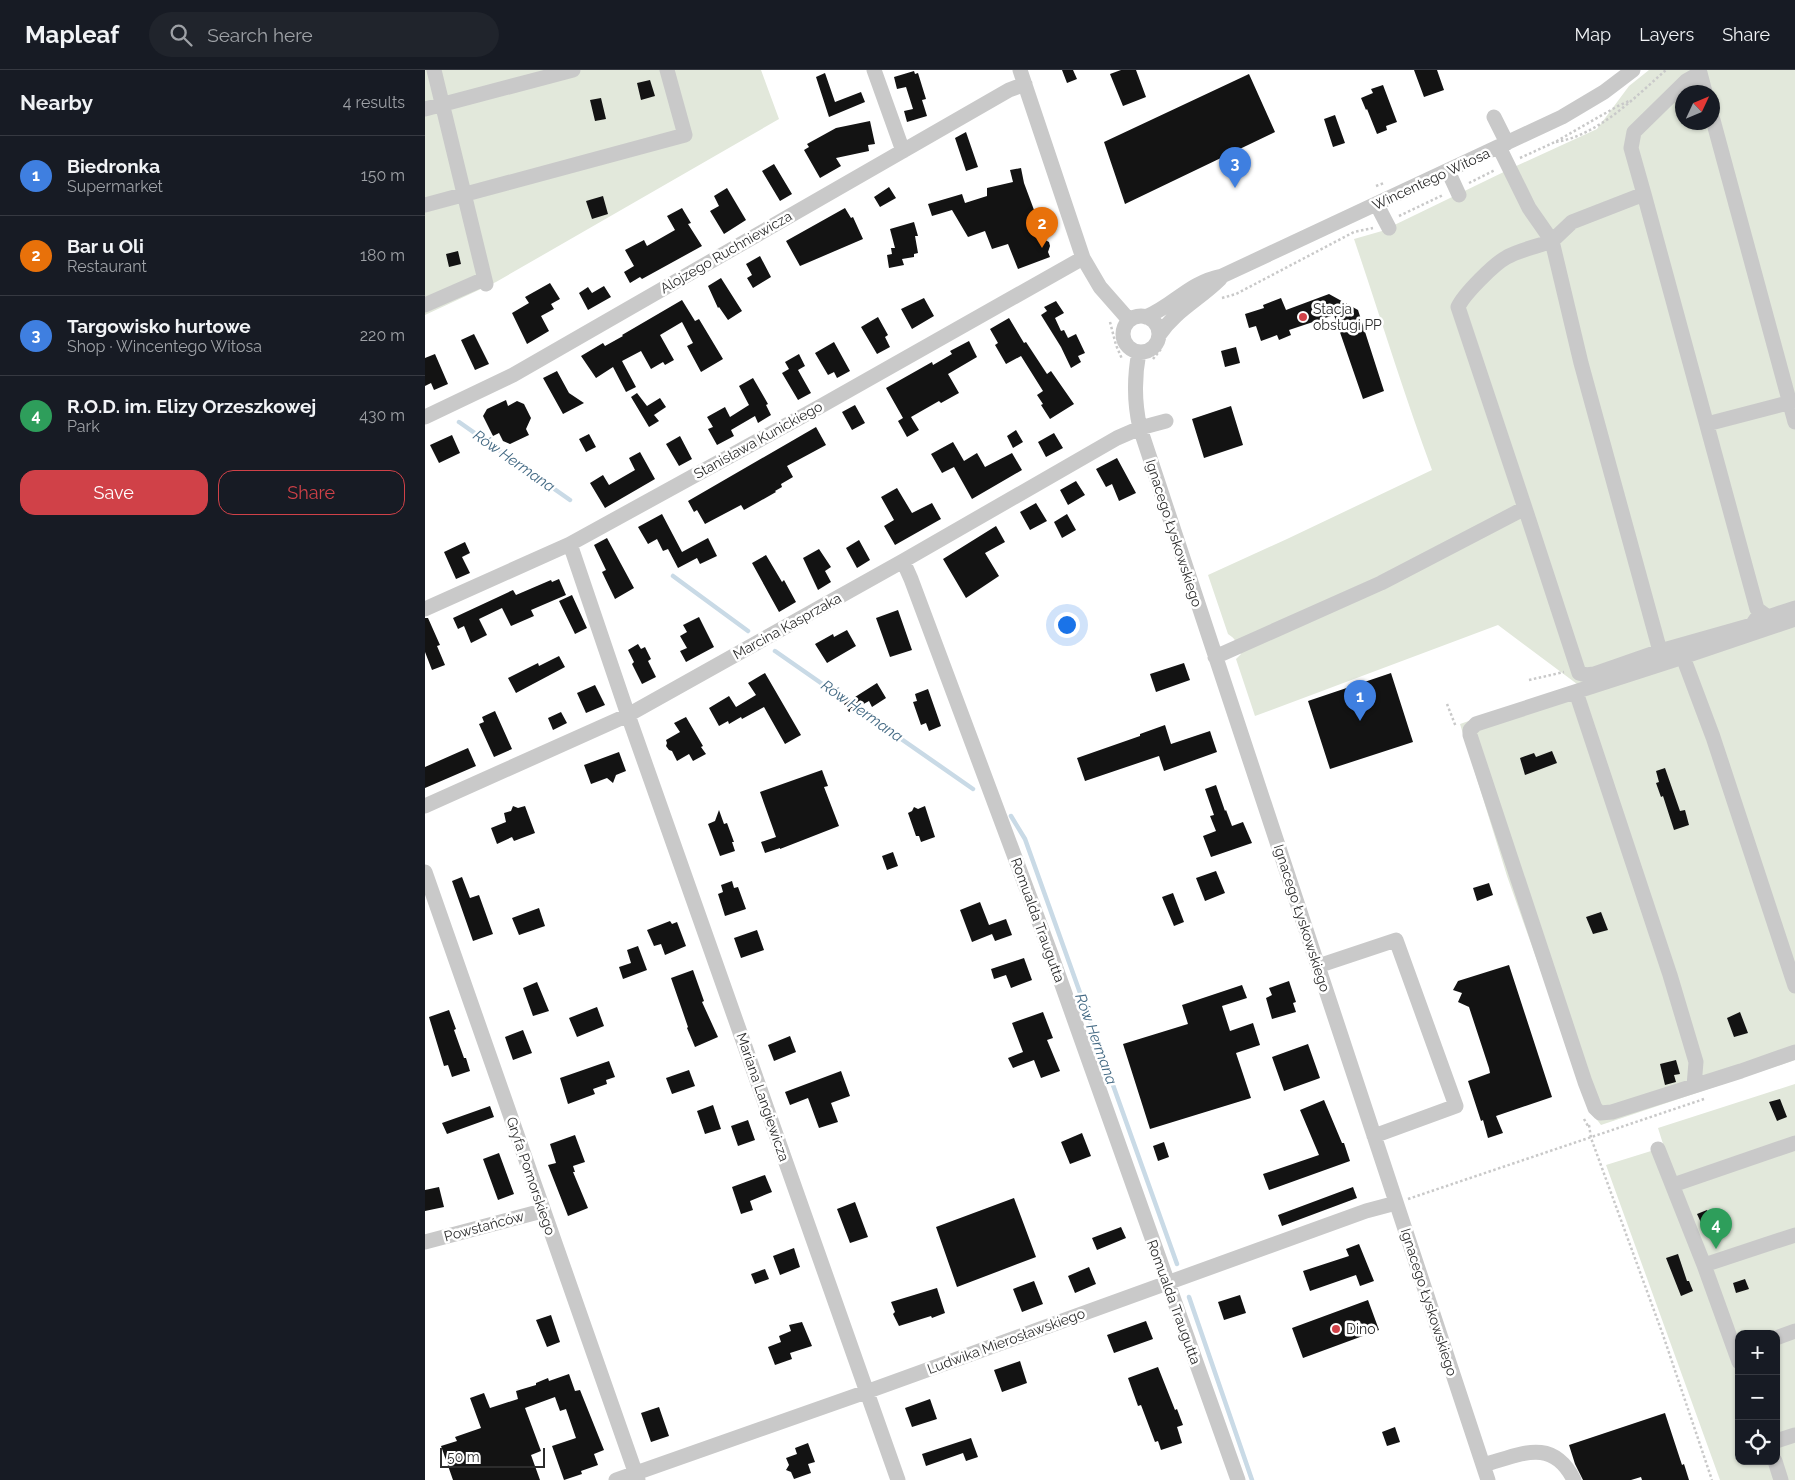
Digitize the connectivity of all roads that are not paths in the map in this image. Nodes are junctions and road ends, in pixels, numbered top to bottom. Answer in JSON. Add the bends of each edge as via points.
{"nodes":[{"id":1,"x":434,"y":70,"type":"edge"},
{"id":2,"x":573,"y":70,"type":"edge"},
{"id":3,"x":667,"y":70,"type":"edge"},
{"id":4,"x":874,"y":70,"type":"edge"},
{"id":5,"x":1633,"y":70,"type":"edge"},
{"id":6,"x":1023,"y":77,"type":"edge"},
{"id":7,"x":1681,"y":85,"type":"edge"},
{"id":8,"x":1703,"y":85,"type":"edge"},
{"id":9,"x":1675,"y":91,"type":"edge"},
{"id":10,"x":443,"y":104,"type":"junction"},
{"id":11,"x":425,"y":109,"type":"edge"},
{"id":12,"x":1494,"y":118,"type":"dead end"},
{"id":13,"x":1716,"y":130,"type":"edge"},
{"id":14,"x":1503,"y":145,"type":"junction"},
{"id":15,"x":903,"y":151,"type":"junction"},
{"id":16,"x":1448,"y":171,"type":"junction"},
{"id":17,"x":1458,"y":192,"type":"road end"},
{"id":18,"x":464,"y":194,"type":"junction"},
{"id":19,"x":1644,"y":194,"type":"junction"},
{"id":20,"x":1377,"y":204,"type":"junction"},
{"id":21,"x":425,"y":205,"type":"edge"},
{"id":22,"x":1387,"y":225,"type":"road end"},
{"id":23,"x":1548,"y":236,"type":"junction"},
{"id":24,"x":1083,"y":258,"type":"junction"},
{"id":25,"x":1222,"y":276,"type":"junction"},
{"id":26,"x":425,"y":305,"type":"edge"},
{"id":27,"x":1146,"y":317,"type":"junction"},
{"id":28,"x":1129,"y":320,"type":"junction"},
{"id":29,"x":1159,"y":335,"type":"junction"},
{"id":30,"x":1139,"y":352,"type":"junction"},
{"id":31,"x":1792,"y":402,"type":"edge"},
{"id":32,"x":425,"y":417,"type":"edge"},
{"id":33,"x":1166,"y":421,"type":"dead end"},
{"id":34,"x":1795,"y":422,"type":"edge"},
{"id":35,"x":1707,"y":424,"type":"junction"},
{"id":36,"x":1140,"y":428,"type":"junction"},
{"id":37,"x":1525,"y":508,"type":"junction"},
{"id":38,"x":570,"y":544,"type":"junction"},
{"id":39,"x":903,"y":561,"type":"junction"},
{"id":40,"x":1795,"y":608,"type":"edge"},
{"id":41,"x":425,"y":609,"type":"edge"},
{"id":42,"x":1761,"y":612,"type":"junction"},
{"id":43,"x":1795,"y":619,"type":"edge"},
{"id":44,"x":1660,"y":651,"type":"junction"},
{"id":45,"x":1215,"y":657,"type":"junction"},
{"id":46,"x":1683,"y":657,"type":"junction"},
{"id":47,"x":1576,"y":692,"type":"junction"},
{"id":48,"x":628,"y":715,"type":"junction"},
{"id":49,"x":425,"y":806,"type":"edge"},
{"id":50,"x":425,"y":872,"type":"edge"},
{"id":51,"x":1317,"y":966,"type":"junction"},
{"id":52,"x":1795,"y":986,"type":"edge"},
{"id":53,"x":1795,"y":1052,"type":"edge"},
{"id":54,"x":1694,"y":1086,"type":"junction"},
{"id":55,"x":1374,"y":1136,"type":"junction"},
{"id":56,"x":1795,"y":1143,"type":"edge"},
{"id":57,"x":1659,"y":1149,"type":"dead end"},
{"id":58,"x":1673,"y":1185,"type":"junction"},
{"id":59,"x":1396,"y":1203,"type":"junction"},
{"id":60,"x":542,"y":1210,"type":"junction"},
{"id":61,"x":1795,"y":1235,"type":"edge"},
{"id":62,"x":425,"y":1242,"type":"edge"},
{"id":63,"x":1704,"y":1265,"type":"junction"},
{"id":64,"x":1167,"y":1283,"type":"junction"},
{"id":65,"x":1795,"y":1331,"type":"edge"},
{"id":66,"x":1780,"y":1337,"type":"edge"},
{"id":67,"x":1735,"y":1349,"type":"edge"},
{"id":68,"x":866,"y":1392,"type":"junction"},
{"id":69,"x":1795,"y":1435,"type":"edge"},
{"id":70,"x":1780,"y":1440,"type":"edge"},
{"id":71,"x":1483,"y":1465,"type":"junction"},
{"id":72,"x":1776,"y":1465,"type":"edge"},
{"id":73,"x":637,"y":1477,"type":"edge"},
{"id":74,"x":616,"y":1480,"type":"edge"},
{"id":75,"x":898,"y":1480,"type":"edge"},
{"id":76,"x":1238,"y":1480,"type":"edge"},
{"id":77,"x":1488,"y":1480,"type":"edge"},
{"id":78,"x":1574,"y":1480,"type":"edge"},
{"id":79,"x":1781,"y":1480,"type":"edge"}],
"edges":[{"from":1,"to":10,"type":"street"},
{"from":2,"to":10,"type":"street"},
{"from":3,"to":18,"type":"street","via":[[685,135]]},
{"from":4,"to":15,"type":"street"},
{"from":5,"to":14,"type":"street","name":"Wincentego Witosa","via":[[1583,106]]},
{"from":6,"to":15,"type":"street","name":"Alojzego Ruchniewicza","via":[[1009,90]]},
{"from":6,"to":24,"type":"street"},
{"from":7,"to":8,"type":"street","via":[[1699,73]]},
{"from":9,"to":19,"type":"street","via":[[1633,132],[1631,148]]},
{"from":10,"to":11,"type":"street"},
{"from":10,"to":18,"type":"street"},
{"from":12,"to":14,"type":"street"},
{"from":13,"to":31,"type":"street"},
{"from":14,"to":16,"type":"street","name":"Wincentego Witosa"},
{"from":14,"to":23,"type":"street","via":[[1507,164],[1529,208]]},
{"from":15,"to":32,"type":"street","name":"Alojzego Ruchniewicza","via":[[513,375]]},
{"from":16,"to":17,"type":"street"},
{"from":16,"to":20,"type":"street","name":"Wincentego Witosa"},
{"from":18,"to":21,"type":"street"},
{"from":18,"to":26,"type":"street","via":[[485,281]]},
{"from":19,"to":23,"type":"street","via":[[1572,222]]},
{"from":19,"to":35,"type":"street"},
{"from":20,"to":22,"type":"street"},
{"from":20,"to":25,"type":"street","name":"Wincentego Witosa"},
{"from":23,"to":37,"type":"street","via":[[1507,257],[1469,290],[1459,307]]},
{"from":23,"to":44,"type":"street"},
{"from":24,"to":28,"type":"street","via":[[1100,287]]},
{"from":24,"to":38,"type":"street","name":"Stanisława Kunickiego"},
{"from":25,"to":27,"type":"street","name":"Wincentego Witosa","via":[[1198,283]]},
{"from":25,"to":29,"type":"street","name":"Wincentego Witosa","via":[[1166,324]]},
{"from":27,"to":28,"type":"street"},
{"from":27,"to":29,"type":"street","via":[[1156,324]]},
{"from":28,"to":30,"type":"street","via":[[1123,337],[1129,348]]},
{"from":29,"to":30,"type":"street","via":[[1150,349]]},
{"from":30,"to":36,"type":"street","name":"Ignacego Łyskowskiego","via":[[1135,399]]},
{"from":31,"to":34,"type":"street"},
{"from":31,"to":35,"type":"street"},
{"from":33,"to":36,"type":"street","name":"Marcina Kasprzaka"},
{"from":35,"to":42,"type":"street","via":[[1757,609]]},
{"from":36,"to":39,"type":"street","name":"Marcina Kasprzaka","via":[[1117,438]]},
{"from":36,"to":45,"type":"street","name":"Ignacego Łyskowskiego"},
{"from":37,"to":44,"type":"street","via":[[1579,673],[1594,674]]},
{"from":37,"to":45,"type":"street","via":[[1381,583]]},
{"from":38,"to":41,"type":"street","name":"Stanisława Kunickiego"},
{"from":38,"to":48,"type":"street","name":"Mariana Langiewicza"},
{"from":39,"to":48,"type":"street","name":"Marcina Kasprzaka"},
{"from":39,"to":64,"type":"street","name":"Romualda Traugutta","via":[[1051,954]]},
{"from":40,"to":42,"type":"street","via":[[1768,617]]},
{"from":42,"to":44,"type":"street","via":[[1752,625]]},
{"from":43,"to":46,"type":"street"},
{"from":45,"to":51,"type":"street","name":"Ignacego Łyskowskiego"},
{"from":46,"to":47,"type":"street"},
{"from":46,"to":52,"type":"street","via":[[1713,737]]},
{"from":47,"to":54,"type":"street","via":[[1670,974],[1696,1062]]},
{"from":47,"to":54,"type":"street","via":[[1476,724],[1470,735],[1598,1116]]},
{"from":48,"to":49,"type":"street","name":"Marcina Kasprzaka"},
{"from":48,"to":68,"type":"street","name":"Mariana Langiewicza"},
{"from":50,"to":60,"type":"street","name":"Gryfa Pomorskiego"},
{"from":51,"to":55,"type":"street","name":"Ignacego Łyskowskiego"},
{"from":51,"to":55,"type":"street","via":[[1396,940],[1456,1106]]},
{"from":53,"to":54,"type":"street"},
{"from":55,"to":59,"type":"street","name":"Ignacego Łyskowskiego"},
{"from":56,"to":58,"type":"street"},
{"from":57,"to":58,"type":"street"},
{"from":58,"to":63,"type":"street"},
{"from":59,"to":64,"type":"street","name":"Ludwika Mierosławskiego"},
{"from":59,"to":71,"type":"street","name":"Ignacego Łyskowskiego"},
{"from":60,"to":62,"type":"street","name":"Powstańców"},
{"from":60,"to":73,"type":"street","name":"Gryfa Pomorskiego"},
{"from":61,"to":63,"type":"street"},
{"from":63,"to":67,"type":"street"},
{"from":64,"to":68,"type":"street","name":"Ludwika Mierosławskiego"},
{"from":64,"to":76,"type":"street","name":"Romualda Traugutta"},
{"from":65,"to":66,"type":"street"},
{"from":68,"to":73,"type":"street","name":"Ludwika Mierosławskiego"},
{"from":68,"to":75,"type":"street","name":"Mariana Langiewicza"},
{"from":69,"to":70,"type":"street"},
{"from":71,"to":77,"type":"street","name":"Ignacego Łyskowskiego"},
{"from":71,"to":78,"type":"street","via":[[1534,1451],[1544,1452],[1565,1464]]},
{"from":72,"to":79,"type":"street"},
{"from":73,"to":74,"type":"street","name":"Ludwika Mierosławskiego"}]}
